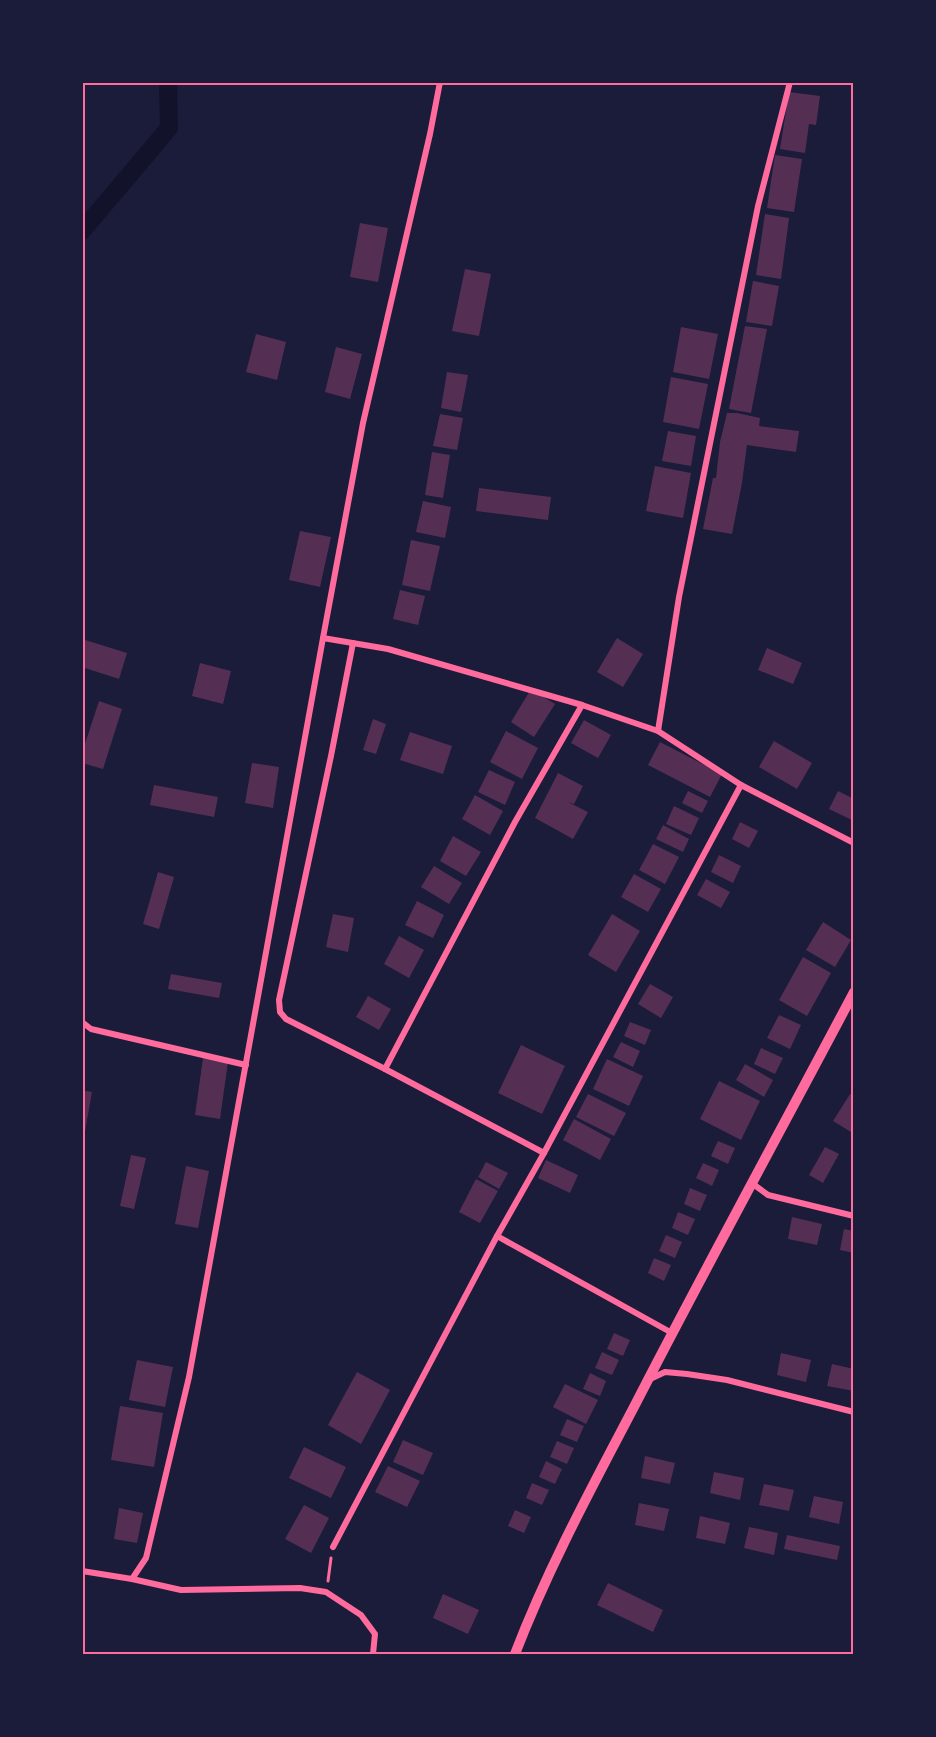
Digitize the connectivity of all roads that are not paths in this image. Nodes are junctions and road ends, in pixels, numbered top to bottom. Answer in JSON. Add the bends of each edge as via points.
{"nodes":[{"id":1,"x":440,"y":82,"type":"edge"},
{"id":2,"x":789,"y":82,"type":"edge"},
{"id":3,"x":323,"y":638,"type":"junction"},
{"id":4,"x":353,"y":643,"type":"junction"},
{"id":5,"x":582,"y":705,"type":"junction"},
{"id":6,"x":658,"y":731,"type":"junction"},
{"id":7,"x":741,"y":785,"type":"junction"},
{"id":8,"x":854,"y":843,"type":"edge"},
{"id":9,"x":854,"y":992,"type":"edge"},
{"id":10,"x":82,"y":1022,"type":"edge"},
{"id":11,"x":246,"y":1065,"type":"junction"},
{"id":12,"x":385,"y":1069,"type":"junction"},
{"id":13,"x":544,"y":1153,"type":"junction"},
{"id":14,"x":753,"y":1184,"type":"junction"},
{"id":15,"x":854,"y":1216,"type":"edge"},
{"id":16,"x":497,"y":1236,"type":"junction"},
{"id":17,"x":672,"y":1333,"type":"junction"},
{"id":18,"x":648,"y":1380,"type":"junction"},
{"id":19,"x":854,"y":1412,"type":"edge"},
{"id":20,"x":333,"y":1547,"type":"dead end"},
{"id":21,"x":82,"y":1571,"type":"edge"},
{"id":22,"x":132,"y":1579,"type":"junction"},
{"id":23,"x":373,"y":1654,"type":"edge"},
{"id":24,"x":515,"y":1654,"type":"edge"}],
"edges":[{"from":1,"to":3,"type":"street","via":[[363,423]]},
{"from":2,"to":6,"type":"street","via":[[755,218],[679,597]]},
{"from":3,"to":4,"type":"street"},
{"from":3,"to":11,"type":"street"},
{"from":4,"to":5,"type":"street","via":[[388,649]]},
{"from":4,"to":12,"type":"street","via":[[279,1000],[280,1012],[286,1019]]},
{"from":5,"to":6,"type":"street"},
{"from":5,"to":12,"type":"street","via":[[515,822]]},
{"from":6,"to":7,"type":"street"},
{"from":7,"to":8,"type":"street"},
{"from":7,"to":13,"type":"street"},
{"from":9,"to":14,"type":"street"},
{"from":10,"to":11,"type":"street","via":[[91,1029]]},
{"from":11,"to":22,"type":"street","via":[[189,1377],[146,1558]]},
{"from":12,"to":13,"type":"street"},
{"from":13,"to":16,"type":"street"},
{"from":14,"to":15,"type":"street","via":[[768,1195]]},
{"from":14,"to":17,"type":"street"},
{"from":16,"to":17,"type":"street"},
{"from":16,"to":20,"type":"street"},
{"from":17,"to":18,"type":"street"},
{"from":18,"to":19,"type":"street","via":[[665,1372],[727,1380]]},
{"from":18,"to":24,"type":"street","via":[[553,1563]]},
{"from":21,"to":22,"type":"street"},
{"from":22,"to":23,"type":"street","via":[[181,1590],[300,1588],[326,1592],[361,1615],[375,1634]]}]}
